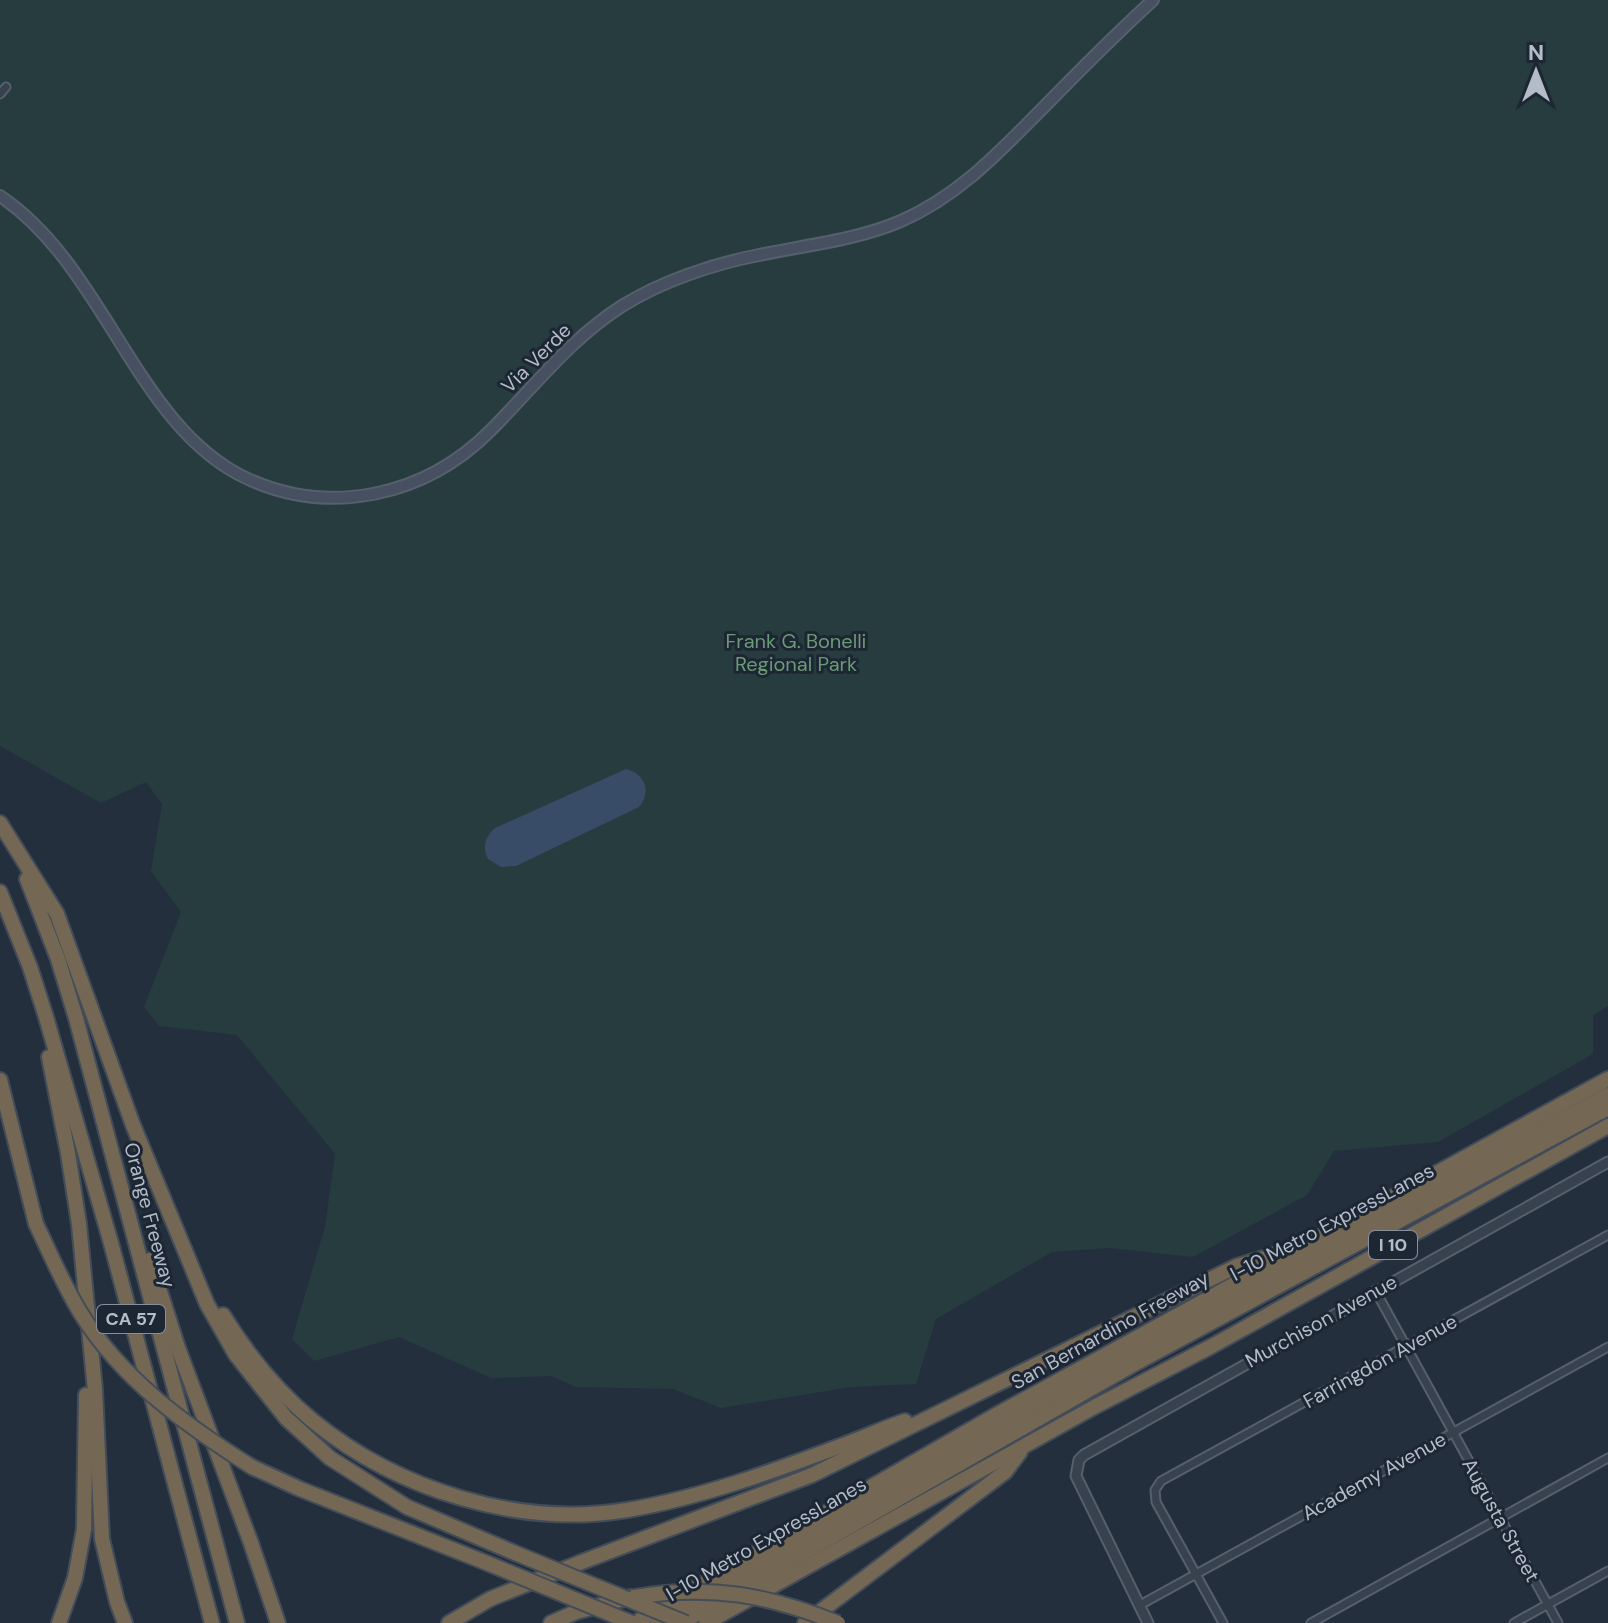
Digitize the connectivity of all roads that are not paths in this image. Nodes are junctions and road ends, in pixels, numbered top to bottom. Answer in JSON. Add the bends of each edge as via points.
{"nodes":[{"id":1,"x":1153,"y":0,"type":"edge"},
{"id":2,"x":6,"y":87,"type":"dead end"},
{"id":3,"x":0,"y":94,"type":"edge"},
{"id":4,"x":0,"y":196,"type":"edge"},
{"id":5,"x":0,"y":824,"type":"edge"},
{"id":6,"x":0,"y":892,"type":"edge"},
{"id":7,"x":46,"y":1017,"type":"junction"},
{"id":8,"x":1608,"y":1079,"type":"edge"},
{"id":9,"x":0,"y":1080,"type":"edge"},
{"id":10,"x":1608,"y":1095,"type":"edge"},
{"id":11,"x":1608,"y":1108,"type":"edge"},
{"id":12,"x":1608,"y":1126,"type":"edge"},
{"id":13,"x":1608,"y":1162,"type":"edge"},
{"id":14,"x":118,"y":1173,"type":"junction"},
{"id":15,"x":1608,"y":1235,"type":"edge"},
{"id":16,"x":1308,"y":1244,"type":"junction"},
{"id":17,"x":195,"y":1270,"type":"junction"},
{"id":18,"x":1375,"y":1290,"type":"junction"},
{"id":19,"x":1405,"y":1347,"type":"junction"},
{"id":20,"x":1608,"y":1347,"type":"edge"},
{"id":21,"x":91,"y":1363,"type":"junction"},
{"id":22,"x":936,"y":1412,"type":"junction"},
{"id":23,"x":1452,"y":1433,"type":"junction"},
{"id":24,"x":1024,"y":1446,"type":"junction"},
{"id":25,"x":1608,"y":1458,"type":"edge"},
{"id":26,"x":1500,"y":1518,"type":"junction"},
{"id":27,"x":1608,"y":1571,"type":"edge"},
{"id":28,"x":1196,"y":1574,"type":"junction"},
{"id":29,"x":1140,"y":1605,"type":"junction"},
{"id":30,"x":1548,"y":1605,"type":"junction"},
{"id":31,"x":59,"y":1623,"type":"edge"},
{"id":32,"x":125,"y":1623,"type":"edge"},
{"id":33,"x":212,"y":1623,"type":"edge"},
{"id":34,"x":237,"y":1623,"type":"edge"},
{"id":35,"x":278,"y":1623,"type":"edge"},
{"id":36,"x":449,"y":1623,"type":"edge"},
{"id":37,"x":551,"y":1623,"type":"edge"},
{"id":38,"x":633,"y":1623,"type":"edge"},
{"id":39,"x":658,"y":1623,"type":"edge"},
{"id":40,"x":684,"y":1623,"type":"edge"},
{"id":41,"x":707,"y":1623,"type":"edge"},
{"id":42,"x":805,"y":1623,"type":"edge"},
{"id":43,"x":838,"y":1623,"type":"edge"},
{"id":44,"x":1148,"y":1623,"type":"edge"},
{"id":45,"x":1223,"y":1623,"type":"edge"},
{"id":46,"x":1311,"y":1623,"type":"edge"},
{"id":47,"x":1514,"y":1623,"type":"edge"},
{"id":48,"x":1558,"y":1623,"type":"edge"}],
"edges":[{"from":1,"to":4,"type":"main road","name":"Via Verde","via":[[982,169],[939,202],[864,233],[703,270],[623,305],[566,349],[487,434],[451,461],[416,483],[363,497],[317,498],[271,488],[204,451],[149,385],[64,257]]},
{"from":2,"to":3,"type":"street"},
{"from":5,"to":14,"type":"highway","name":"Orange Freeway","number":"CA 57","via":[[58,959]]},
{"from":5,"to":17,"type":"highway","via":[[57,914],[133,1125]]},
{"from":6,"to":7,"type":"highway","number":"CA 57"},
{"from":7,"to":21,"type":"highway","via":[[47,1052],[79,1224]]},
{"from":7,"to":33,"type":"highway","number":"CA 57"},
{"from":8,"to":16,"type":"highway","name":"San Bernardino Freeway","number":"I 10"},
{"from":9,"to":38,"type":"highway","bridge":true,"via":[[36,1224],[80,1313],[123,1367],[181,1420],[252,1467],[300,1489]]},
{"from":10,"to":39,"type":"highway","name":"I-10 Metro ExpressLanes","via":[[1051,1396]]},
{"from":11,"to":40,"type":"highway","name":"I-10 Metro ExpressLanes","via":[[1126,1368]]},
{"from":12,"to":24,"type":"highway","number":"I 10"},
{"from":13,"to":18,"type":"street","name":"Murchison Avenue"},
{"from":14,"to":34,"type":"highway","name":"Orange Freeway","number":"CA 57"},
{"from":14,"to":35,"type":"highway"},
{"from":15,"to":19,"type":"street","name":"Farringdon Avenue"},
{"from":16,"to":22,"type":"highway","via":[[1237,1266]]},
{"from":16,"to":38,"type":"highway","name":"San Bernardino Freeway","number":"I 10"},
{"from":17,"to":22,"type":"highway","via":[[246,1349],[314,1422],[400,1475],[495,1506],[587,1513],[661,1503]]},
{"from":17,"to":40,"type":"highway","bridge":true,"via":[[236,1355],[286,1418],[330,1458],[407,1507]]},
{"from":18,"to":19,"type":"street","name":"Augusta Street"},
{"from":18,"to":29,"type":"street","name":"Murchison Avenue","via":[[1079,1460],[1076,1476]]},
{"from":19,"to":23,"type":"street","name":"Augusta Street"},
{"from":19,"to":28,"type":"street","name":"Farringdon Avenue","via":[[1161,1481],[1156,1502]]},
{"from":20,"to":23,"type":"street","name":"Academy Avenue"},
{"from":21,"to":31,"type":"highway","via":[[84,1529]]},
{"from":21,"to":32,"type":"highway","via":[[102,1539]]},
{"from":22,"to":36,"type":"highway","via":[[812,1475],[490,1599]]},
{"from":23,"to":26,"type":"street","name":"Augusta Street"},
{"from":23,"to":28,"type":"street","name":"Academy Avenue"},
{"from":24,"to":41,"type":"highway","number":"I 10"},
{"from":24,"to":42,"type":"highway","via":[[1005,1472]]},
{"from":25,"to":26,"type":"street"},
{"from":26,"to":30,"type":"street","name":"Augusta Street"},
{"from":26,"to":46,"type":"street"},
{"from":27,"to":30,"type":"street"},
{"from":28,"to":29,"type":"street","name":"Academy Avenue"},
{"from":28,"to":45,"type":"street"},
{"from":29,"to":44,"type":"street"},
{"from":30,"to":47,"type":"street"},
{"from":30,"to":48,"type":"street","name":"Augusta Street"},
{"from":37,"to":43,"type":"highway","bridge":true,"via":[[635,1597],[681,1591],[781,1602]]}]}
